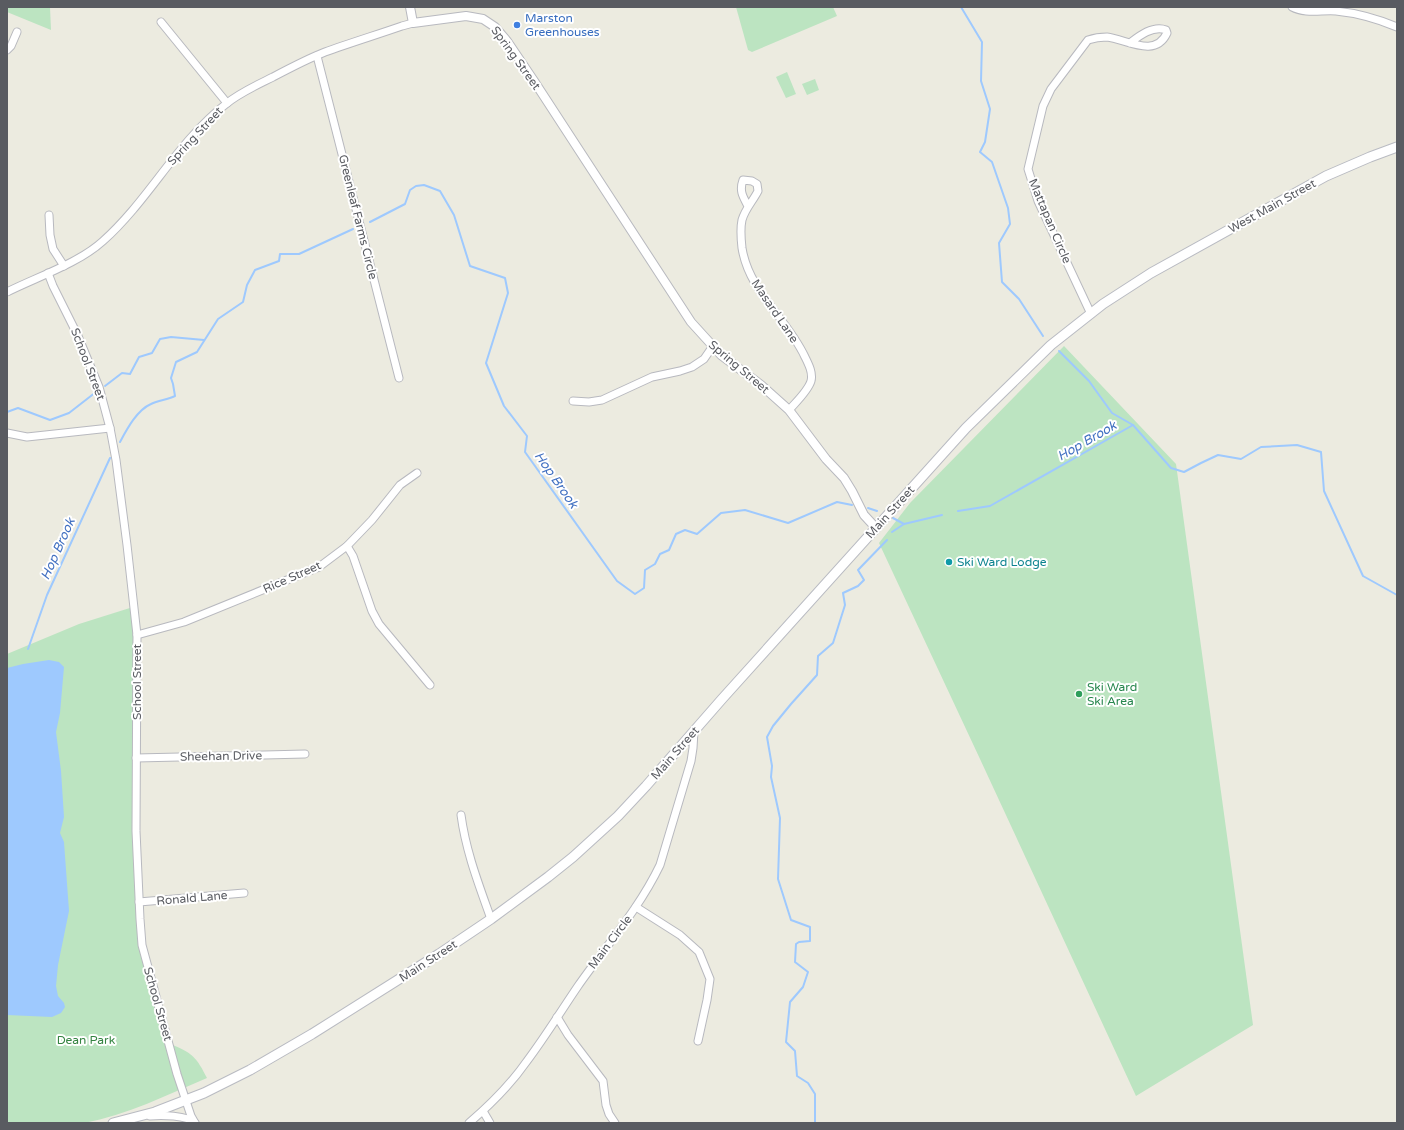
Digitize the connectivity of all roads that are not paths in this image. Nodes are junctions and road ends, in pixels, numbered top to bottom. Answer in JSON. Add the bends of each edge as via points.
{"nodes":[{"id":1,"x":410,"y":7,"type":"edge"},
{"id":2,"x":1292,"y":7,"type":"edge"},
{"id":3,"x":161,"y":22,"type":"dead end"},
{"id":4,"x":413,"y":23,"type":"junction"},
{"id":5,"x":1397,"y":27,"type":"edge"},
{"id":6,"x":17,"y":32,"type":"dead end"},
{"id":7,"x":1130,"y":43,"type":"dead end"},
{"id":8,"x":7,"y":50,"type":"edge"},
{"id":9,"x":317,"y":56,"type":"junction"},
{"id":10,"x":226,"y":103,"type":"junction"},
{"id":11,"x":1397,"y":148,"type":"edge"},
{"id":12,"x":748,"y":206,"type":"dead end"},
{"id":13,"x":49,"y":216,"type":"dead end"},
{"id":14,"x":64,"y":266,"type":"junction"},
{"id":15,"x":1152,"y":272,"type":"joint"},
{"id":16,"x":48,"y":273,"type":"junction"},
{"id":17,"x":7,"y":292,"type":"edge"},
{"id":18,"x":1091,"y":314,"type":"junction"},
{"id":19,"x":713,"y":346,"type":"junction"},
{"id":20,"x":399,"y":378,"type":"dead end"},
{"id":21,"x":573,"y":401,"type":"dead end"},
{"id":22,"x":789,"y":410,"type":"junction"},
{"id":23,"x":110,"y":428,"type":"junction"},
{"id":24,"x":7,"y":433,"type":"edge"},
{"id":25,"x":417,"y":473,"type":"dead end"},
{"id":26,"x":876,"y":528,"type":"junction"},
{"id":27,"x":347,"y":546,"type":"junction"},
{"id":28,"x":137,"y":635,"type":"junction"},
{"id":29,"x":430,"y":685,"type":"dead end"},
{"id":30,"x":694,"y":731,"type":"junction"},
{"id":31,"x":305,"y":754,"type":"dead end"},
{"id":32,"x":136,"y":758,"type":"junction"},
{"id":33,"x":461,"y":815,"type":"dead end"},
{"id":34,"x":244,"y":893,"type":"dead end"},
{"id":35,"x":139,"y":902,"type":"junction"},
{"id":36,"x":636,"y":907,"type":"junction"},
{"id":37,"x":491,"y":919,"type":"junction"},
{"id":38,"x":557,"y":1017,"type":"junction"},
{"id":39,"x":698,"y":1042,"type":"dead end"},
{"id":40,"x":186,"y":1099,"type":"junction"},
{"id":41,"x":483,"y":1111,"type":"junction"},
{"id":42,"x":138,"y":1116,"type":"junction"},
{"id":43,"x":113,"y":1123,"type":"edge"},
{"id":44,"x":195,"y":1123,"type":"edge"},
{"id":45,"x":469,"y":1123,"type":"edge"},
{"id":46,"x":490,"y":1123,"type":"edge"},
{"id":47,"x":615,"y":1123,"type":"edge"}],
"edges":[{"from":1,"to":4,"type":"street"},
{"from":2,"to":5,"type":"street","via":[[1304,11],[1352,14]]},
{"from":3,"to":10,"type":"street"},
{"from":4,"to":9,"type":"street","name":"Spring Street"},
{"from":4,"to":19,"type":"street","name":"Spring Street","via":[[466,16],[483,19],[495,27],[507,41],[691,322]]},
{"from":6,"to":8,"type":"street"},
{"from":7,"to":18,"type":"street","name":"Mattapan Circle","via":[[1107,37],[1088,40],[1050,89],[1028,169],[1038,201]]},
{"from":9,"to":10,"type":"street","name":"Spring Street"},
{"from":9,"to":20,"type":"street","name":"Greenleaf Farms Circle"},
{"from":10,"to":14,"type":"street","name":"Spring Street","via":[[189,139],[114,230],[89,252]]},
{"from":11,"to":15,"type":"main road","name":"West Main Street","via":[[1370,156],[1326,176]]},
{"from":12,"to":22,"type":"street","name":"Masard Lane","via":[[742,221],[740,238],[744,261],[767,302],[788,327],[802,351],[811,374],[808,387]]},
{"from":13,"to":14,"type":"street","via":[[53,249]]},
{"from":14,"to":16,"type":"street","name":"Spring Street"},
{"from":15,"to":18,"type":"main road","name":"Main Street"},
{"from":16,"to":17,"type":"street","name":"Spring Street"},
{"from":16,"to":23,"type":"street","name":"School Street","via":[[91,366]]},
{"from":18,"to":26,"type":"main road","name":"Main Street","via":[[1051,345],[1000,393]]},
{"from":19,"to":21,"type":"street","via":[[704,359],[692,367],[652,377],[602,400]]},
{"from":19,"to":22,"type":"street","name":"Spring Street"},
{"from":22,"to":26,"type":"street","name":"Spring Street","via":[[826,459],[844,478],[864,515]]},
{"from":23,"to":24,"type":"street","via":[[27,437]]},
{"from":23,"to":28,"type":"street","name":"School Street"},
{"from":25,"to":27,"type":"street","name":"Rice Street","via":[[400,485]]},
{"from":26,"to":30,"type":"main road","name":"Main Street"},
{"from":27,"to":28,"type":"street","name":"Rice Street","via":[[327,562],[310,571],[184,622]]},
{"from":27,"to":29,"type":"street","via":[[379,624]]},
{"from":28,"to":32,"type":"street","name":"School Street"},
{"from":30,"to":36,"type":"street","name":"Main Circle","via":[[691,761],[660,865]]},
{"from":30,"to":37,"type":"main road","name":"Main Street","via":[[618,816],[548,878]]},
{"from":31,"to":32,"type":"street","name":"Sheehan Drive"},
{"from":32,"to":35,"type":"street","name":"School Street"},
{"from":33,"to":37,"type":"street","via":[[470,859]]},
{"from":34,"to":35,"type":"street","name":"Ronald Lane"},
{"from":35,"to":40,"type":"street","name":"School Street","via":[[145,957]]},
{"from":36,"to":38,"type":"street","name":"Main Circle"},
{"from":36,"to":39,"type":"street","via":[[699,952],[710,979]]},
{"from":37,"to":40,"type":"main road","name":"Main Street","via":[[312,1034],[250,1070]]},
{"from":38,"to":41,"type":"street","name":"Main Circle","via":[[527,1062]]},
{"from":38,"to":47,"type":"street","via":[[603,1081],[606,1105]]},
{"from":40,"to":42,"type":"main road","name":"Main Street"},
{"from":40,"to":44,"type":"street"},
{"from":41,"to":45,"type":"street","name":"Main Circle"},
{"from":41,"to":46,"type":"street"},
{"from":42,"to":43,"type":"main road","name":"Main Street"},
{"from":42,"to":44,"type":"street","via":[[174,1116]]}]}
